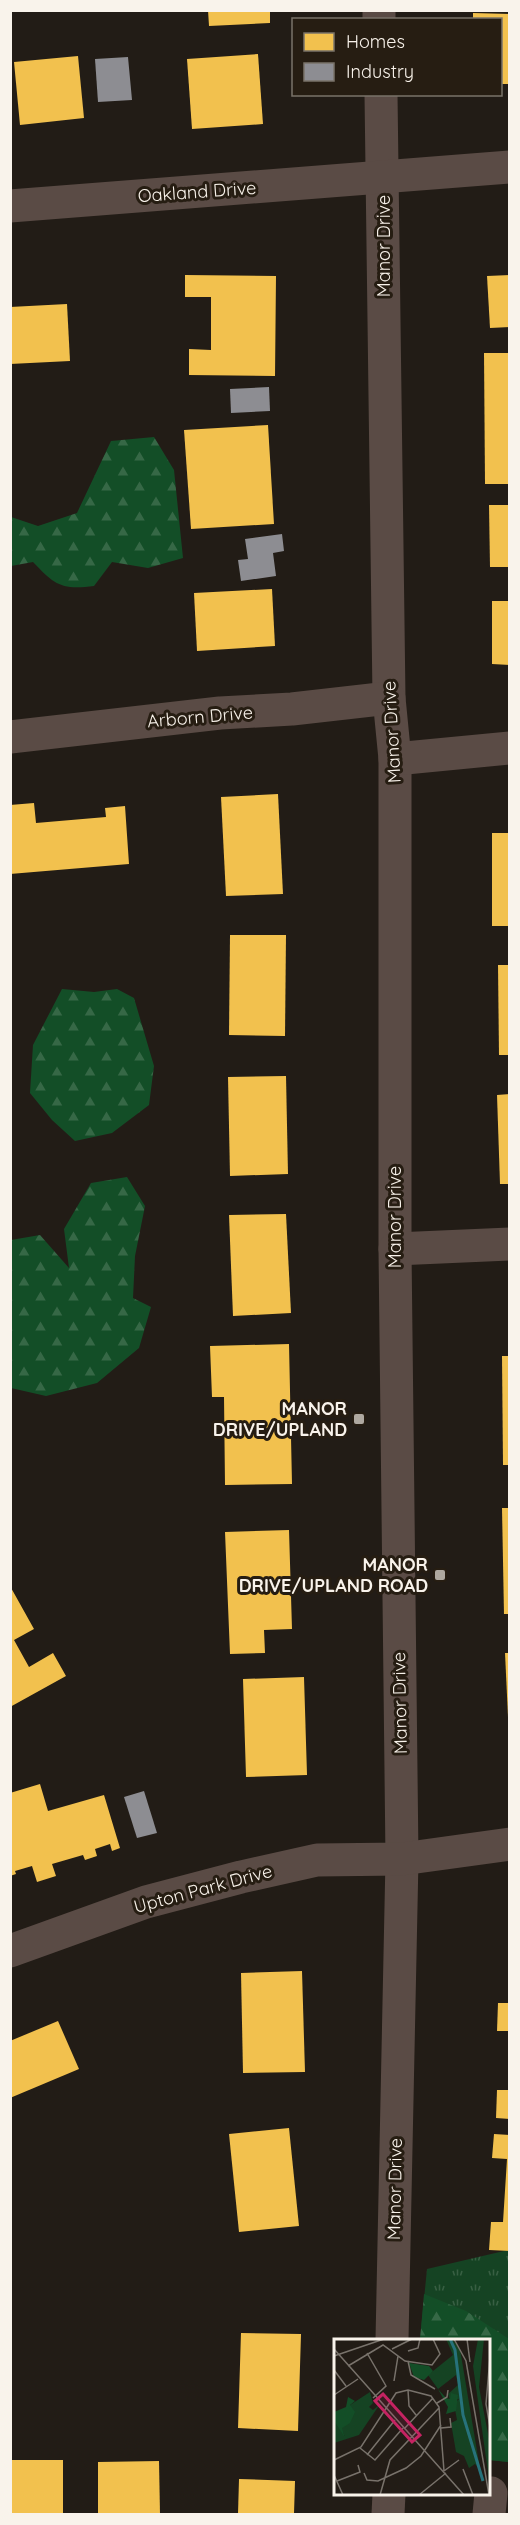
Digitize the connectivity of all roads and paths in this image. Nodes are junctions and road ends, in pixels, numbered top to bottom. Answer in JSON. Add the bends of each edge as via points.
{"nodes":[{"id":1,"x":381,"y":96,"type":"edge"},
{"id":2,"x":510,"y":167,"type":"edge"},
{"id":3,"x":384,"y":178,"type":"junction"},
{"id":4,"x":10,"y":206,"type":"edge"},
{"id":5,"x":389,"y":698,"type":"junction"},
{"id":6,"x":10,"y":737,"type":"edge"},
{"id":7,"x":510,"y":748,"type":"edge"},
{"id":8,"x":395,"y":759,"type":"junction"},
{"id":9,"x":510,"y":1244,"type":"edge"},
{"id":10,"x":395,"y":1249,"type":"junction"},
{"id":11,"x":510,"y":1844,"type":"edge"},
{"id":12,"x":402,"y":1859,"type":"junction"},
{"id":13,"x":10,"y":1951,"type":"edge"},
{"id":14,"x":392,"y":2339,"type":"edge"},
{"id":15,"x":389,"y":2495,"type":"edge"},
{"id":16,"x":388,"y":2514,"type":"edge"}],
"edges":[{"from":1,"to":3,"type":"street","name":"Manor Drive"},
{"from":2,"to":3,"type":"street","name":"Oakland Drive"},
{"from":3,"to":4,"type":"street","name":"Oakland Drive"},
{"from":3,"to":5,"type":"street","name":"Manor Drive"},
{"from":5,"to":6,"type":"street","name":"Arborn Drive"},
{"from":5,"to":8,"type":"street","name":"Manor Drive"},
{"from":7,"to":8,"type":"street"},
{"from":8,"to":10,"type":"street","name":"Manor Drive"},
{"from":9,"to":10,"type":"street"},
{"from":10,"to":12,"type":"street","name":"Manor Drive"},
{"from":11,"to":12,"type":"street","name":"Upton Park Drive"},
{"from":12,"to":13,"type":"street","name":"Upton Park Drive","via":[[317,1860],[241,1876],[146,1902]]},
{"from":12,"to":14,"type":"street","name":"Manor Drive"},
{"from":15,"to":16,"type":"street"}]}
